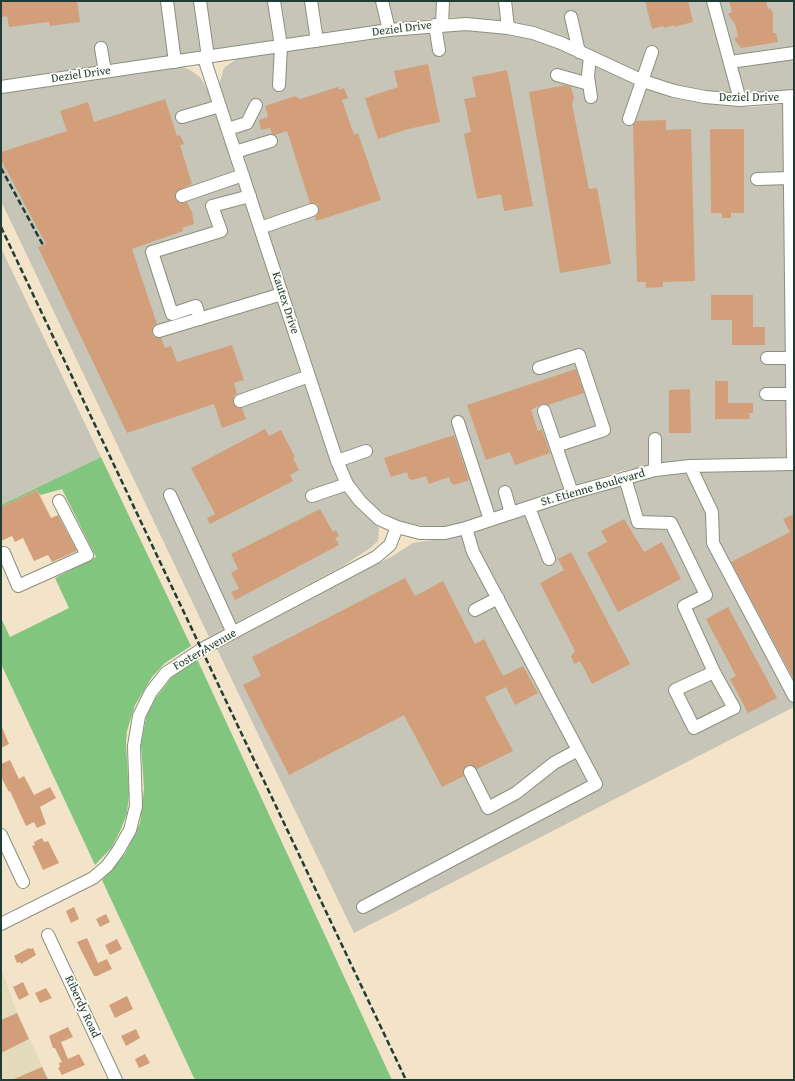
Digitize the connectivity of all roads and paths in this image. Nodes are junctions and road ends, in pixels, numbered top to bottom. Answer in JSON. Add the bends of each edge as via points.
{"nodes":[{"id":1,"x":167,"y":1,"type":"edge"},
{"id":2,"x":200,"y":1,"type":"edge"},
{"id":3,"x":274,"y":1,"type":"edge"},
{"id":4,"x":311,"y":1,"type":"edge"},
{"id":5,"x":382,"y":1,"type":"edge"},
{"id":6,"x":443,"y":1,"type":"edge"},
{"id":7,"x":505,"y":1,"type":"edge"},
{"id":8,"x":713,"y":1,"type":"edge"},
{"id":9,"x":571,"y":17,"type":"dead end"},
{"id":10,"x":438,"y":25,"type":"junction"},
{"id":11,"x":508,"y":28,"type":"junction"},
{"id":12,"x":389,"y":30,"type":"junction"},
{"id":13,"x":317,"y":41,"type":"junction"},
{"id":14,"x":281,"y":46,"type":"junction"},
{"id":15,"x":101,"y":48,"type":"dead end"},
{"id":16,"x":439,"y":50,"type":"dead end"},
{"id":17,"x":652,"y":52,"type":"dead end"},
{"id":18,"x":794,"y":53,"type":"edge"},
{"id":19,"x":585,"y":54,"type":"junction"},
{"id":20,"x":206,"y":57,"type":"junction"},
{"id":21,"x":175,"y":62,"type":"junction"},
{"id":22,"x":730,"y":62,"type":"junction"},
{"id":23,"x":105,"y":72,"type":"junction"},
{"id":24,"x":557,"y":75,"type":"dead end"},
{"id":25,"x":643,"y":81,"type":"junction"},
{"id":26,"x":589,"y":84,"type":"junction"},
{"id":27,"x":278,"y":85,"type":"dead end"},
{"id":28,"x":1,"y":87,"type":"edge"},
{"id":29,"x":591,"y":97,"type":"dead end"},
{"id":30,"x":792,"y":97,"type":"edge"},
{"id":31,"x":740,"y":100,"type":"junction"},
{"id":32,"x":256,"y":105,"type":"dead end"},
{"id":33,"x":220,"y":106,"type":"junction"},
{"id":34,"x":182,"y":117,"type":"dead end"},
{"id":35,"x":629,"y":119,"type":"dead end"},
{"id":36,"x":228,"y":129,"type":"junction"},
{"id":37,"x":271,"y":141,"type":"dead end"},
{"id":38,"x":792,"y":145,"type":"edge"},
{"id":39,"x":235,"y":152,"type":"junction"},
{"id":40,"x":243,"y":176,"type":"junction"},
{"id":41,"x":757,"y":178,"type":"dead end"},
{"id":42,"x":790,"y":178,"type":"junction"},
{"id":43,"x":182,"y":196,"type":"dead end"},
{"id":44,"x":250,"y":196,"type":"junction"},
{"id":45,"x":312,"y":210,"type":"dead end"},
{"id":46,"x":792,"y":210,"type":"edge"},
{"id":47,"x":260,"y":228,"type":"junction"},
{"id":48,"x":792,"y":256,"type":"edge"},
{"id":49,"x":282,"y":294,"type":"junction"},
{"id":50,"x":793,"y":318,"type":"edge"},
{"id":51,"x":200,"y":319,"type":"junction"},
{"id":52,"x":159,"y":331,"type":"dead end"},
{"id":53,"x":792,"y":354,"type":"edge"},
{"id":54,"x":767,"y":358,"type":"dead end"},
{"id":55,"x":539,"y":368,"type":"dead end"},
{"id":56,"x":309,"y":376,"type":"junction"},
{"id":57,"x":766,"y":394,"type":"dead end"},
{"id":58,"x":792,"y":394,"type":"junction"},
{"id":59,"x":240,"y":401,"type":"dead end"},
{"id":60,"x":544,"y":411,"type":"dead end"},
{"id":61,"x":793,"y":414,"type":"edge"},
{"id":62,"x":458,"y":422,"type":"dead end"},
{"id":63,"x":655,"y":439,"type":"dead end"},
{"id":64,"x":556,"y":446,"type":"junction"},
{"id":65,"x":366,"y":451,"type":"dead end"},
{"id":66,"x":337,"y":462,"type":"junction"},
{"id":67,"x":793,"y":464,"type":"edge"},
{"id":68,"x":690,"y":466,"type":"junction"},
{"id":69,"x":655,"y":470,"type":"junction"},
{"id":70,"x":625,"y":478,"type":"junction"},
{"id":71,"x":347,"y":484,"type":"junction"},
{"id":72,"x":505,"y":492,"type":"dead end"},
{"id":73,"x":572,"y":493,"type":"junction"},
{"id":74,"x":170,"y":496,"type":"dead end"},
{"id":75,"x":312,"y":496,"type":"dead end"},
{"id":76,"x":59,"y":501,"type":"dead end"},
{"id":77,"x":529,"y":508,"type":"junction"},
{"id":78,"x":511,"y":513,"type":"junction"},
{"id":79,"x":490,"y":520,"type":"junction"},
{"id":80,"x":397,"y":528,"type":"junction"},
{"id":81,"x":466,"y":528,"type":"junction"},
{"id":82,"x":1,"y":554,"type":"edge"},
{"id":83,"x":549,"y":559,"type":"dead end"},
{"id":84,"x":498,"y":598,"type":"junction"},
{"id":85,"x":475,"y":610,"type":"dead end"},
{"id":86,"x":233,"y":633,"type":"junction"},
{"id":87,"x":714,"y":672,"type":"junction"},
{"id":88,"x":794,"y":696,"type":"edge"},
{"id":89,"x":578,"y":750,"type":"junction"},
{"id":90,"x":470,"y":772,"type":"dead end"},
{"id":91,"x":1,"y":835,"type":"edge"},
{"id":92,"x":23,"y":882,"type":"dead end"},
{"id":93,"x":363,"y":907,"type":"dead end"},
{"id":94,"x":1,"y":924,"type":"edge"},
{"id":95,"x":48,"y":935,"type":"dead end"},
{"id":96,"x":116,"y":1080,"type":"edge"}],
"edges":[{"from":1,"to":21,"type":"street"},
{"from":2,"to":20,"type":"street","name":"Kautex Drive"},
{"from":3,"to":14,"type":"street"},
{"from":4,"to":13,"type":"street"},
{"from":5,"to":12,"type":"street"},
{"from":6,"to":10,"type":"street"},
{"from":7,"to":11,"type":"street"},
{"from":8,"to":22,"type":"street"},
{"from":9,"to":19,"type":"street"},
{"from":10,"to":11,"type":"street","name":"Deziel Drive","via":[[466,24]]},
{"from":10,"to":12,"type":"street","name":"Deziel Drive"},
{"from":10,"to":16,"type":"street"},
{"from":11,"to":19,"type":"street","name":"Deziel Drive","via":[[533,33]]},
{"from":12,"to":13,"type":"street","name":"Deziel Drive"},
{"from":13,"to":14,"type":"street","name":"Deziel Drive"},
{"from":14,"to":20,"type":"street","name":"Deziel Drive"},
{"from":14,"to":27,"type":"street"},
{"from":15,"to":23,"type":"street"},
{"from":17,"to":25,"type":"street"},
{"from":18,"to":22,"type":"street"},
{"from":19,"to":25,"type":"street","name":"Deziel Drive"},
{"from":19,"to":26,"type":"street"},
{"from":20,"to":21,"type":"street","name":"Deziel Drive"},
{"from":20,"to":33,"type":"street","name":"Kautex Drive"},
{"from":21,"to":23,"type":"street","name":"Deziel Drive"},
{"from":22,"to":31,"type":"street"},
{"from":23,"to":28,"type":"street","name":"Deziel Drive"},
{"from":24,"to":26,"type":"street"},
{"from":25,"to":31,"type":"street","name":"Deziel Drive","via":[[674,91]]},
{"from":25,"to":35,"type":"street"},
{"from":26,"to":29,"type":"street"},
{"from":30,"to":31,"type":"street","name":"Deziel Drive"},
{"from":30,"to":38,"type":"street"},
{"from":32,"to":36,"type":"street","via":[[247,123]]},
{"from":33,"to":34,"type":"street"},
{"from":33,"to":36,"type":"street","name":"Kautex Drive"},
{"from":36,"to":39,"type":"street","name":"Kautex Drive"},
{"from":37,"to":39,"type":"street"},
{"from":38,"to":42,"type":"street"},
{"from":39,"to":40,"type":"street","name":"Kautex Drive"},
{"from":40,"to":43,"type":"street"},
{"from":40,"to":44,"type":"street","name":"Kautex Drive"},
{"from":41,"to":42,"type":"street"},
{"from":42,"to":46,"type":"street"},
{"from":44,"to":47,"type":"street","name":"Kautex Drive"},
{"from":44,"to":51,"type":"street","via":[[212,206],[221,231],[152,252],[172,314],[196,306]]},
{"from":45,"to":47,"type":"street"},
{"from":46,"to":48,"type":"street"},
{"from":47,"to":49,"type":"street","name":"Kautex Drive"},
{"from":48,"to":50,"type":"street"},
{"from":49,"to":51,"type":"street"},
{"from":49,"to":56,"type":"street","name":"Kautex Drive"},
{"from":50,"to":53,"type":"street"},
{"from":51,"to":52,"type":"street"},
{"from":53,"to":54,"type":"street"},
{"from":53,"to":58,"type":"street"},
{"from":55,"to":64,"type":"street","via":[[580,355],[604,430]]},
{"from":56,"to":59,"type":"street"},
{"from":56,"to":66,"type":"street","name":"Kautex Drive"},
{"from":57,"to":58,"type":"street"},
{"from":58,"to":61,"type":"street"},
{"from":60,"to":64,"type":"street"},
{"from":61,"to":67,"type":"street"},
{"from":62,"to":79,"type":"street"},
{"from":63,"to":69,"type":"street"},
{"from":64,"to":73,"type":"street"},
{"from":65,"to":66,"type":"street"},
{"from":66,"to":71,"type":"street","name":"Kautex Drive"},
{"from":67,"to":68,"type":"street","name":"St. Etienne Boulevard"},
{"from":68,"to":69,"type":"street","name":"St. Etienne Boulevard"},
{"from":68,"to":88,"type":"street","via":[[712,512],[713,543]]},
{"from":69,"to":70,"type":"street","name":"St. Etienne Boulevard"},
{"from":70,"to":73,"type":"street","name":"St. Etienne Boulevard"},
{"from":70,"to":87,"type":"street","via":[[638,522],[671,523],[706,595],[684,606]]},
{"from":71,"to":75,"type":"street"},
{"from":71,"to":80,"type":"street","name":"Kautex Drive","via":[[360,501],[379,518]]},
{"from":72,"to":78,"type":"street"},
{"from":73,"to":77,"type":"street","name":"St. Etienne Boulevard"},
{"from":74,"to":86,"type":"street"},
{"from":76,"to":82,"type":"street","via":[[87,555],[18,586],[4,553]]},
{"from":77,"to":78,"type":"street","name":"St. Etienne Boulevard"},
{"from":77,"to":83,"type":"street"},
{"from":78,"to":79,"type":"street","name":"St. Etienne Boulevard"},
{"from":79,"to":81,"type":"street","name":"St. Etienne Boulevard"},
{"from":80,"to":81,"type":"street","name":"St. Etienne Boulevard","via":[[420,533],[445,533]]},
{"from":80,"to":86,"type":"street","name":"Foster Avenue","via":[[390,545],[376,557]]},
{"from":81,"to":84,"type":"street","via":[[474,552]]},
{"from":84,"to":85,"type":"street"},
{"from":84,"to":89,"type":"street"},
{"from":86,"to":94,"type":"street","name":"Foster Avenue","via":[[184,660],[166,673],[151,692],[140,716],[134,746],[136,806],[130,830],[111,861],[93,878]]},
{"from":87,"to":87,"type":"street","via":[[734,708],[694,728],[676,690]]},
{"from":89,"to":90,"type":"street","via":[[554,763],[516,793],[488,808]]},
{"from":89,"to":93,"type":"street","via":[[596,784]]},
{"from":91,"to":92,"type":"street"},
{"from":95,"to":96,"type":"street","name":"Riberdy Road"}]}
